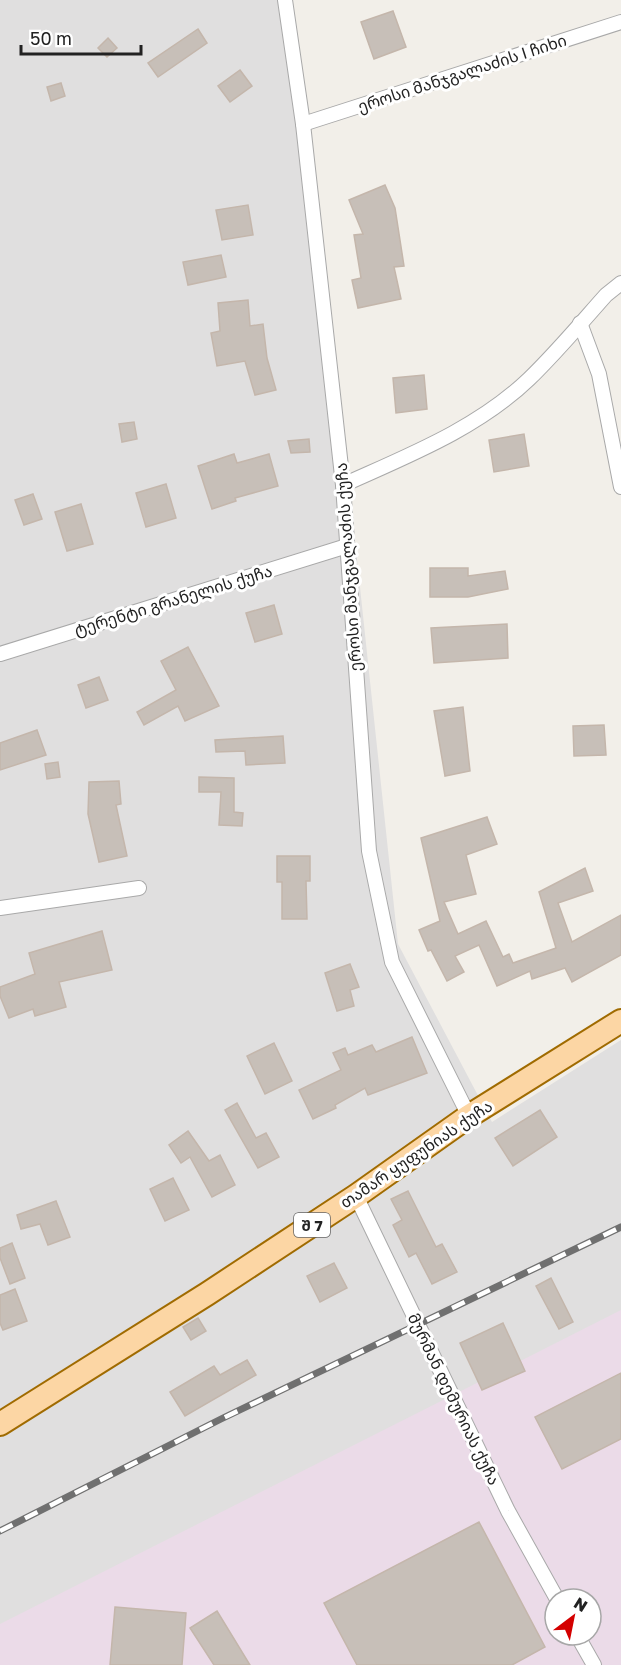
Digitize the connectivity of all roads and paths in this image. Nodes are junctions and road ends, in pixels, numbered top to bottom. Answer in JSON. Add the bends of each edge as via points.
{"nodes":[{"id":1,"x":285,"y":0,"type":"edge"},
{"id":2,"x":621,"y":22,"type":"edge"},
{"id":3,"x":303,"y":124,"type":"junction"},
{"id":4,"x":621,"y":283,"type":"edge"},
{"id":5,"x":580,"y":323,"type":"junction"},
{"id":6,"x":343,"y":485,"type":"junction"},
{"id":7,"x":621,"y":486,"type":"edge"},
{"id":8,"x":347,"y":546,"type":"junction"},
{"id":9,"x":0,"y":654,"type":"edge"},
{"id":10,"x":139,"y":888,"type":"dead end"},
{"id":11,"x":0,"y":908,"type":"edge"},
{"id":12,"x":621,"y":1022,"type":"edge"},
{"id":13,"x":469,"y":1116,"type":"junction"},
{"id":14,"x":356,"y":1196,"type":"junction"},
{"id":15,"x":0,"y":1424,"type":"edge"},
{"id":16,"x":550,"y":1587,"type":"edge"},
{"id":17,"x":584,"y":1647,"type":"edge"},
{"id":18,"x":594,"y":1665,"type":"edge"}],
"edges":[{"from":1,"to":3,"type":"street","name":"ეროსი მანჯგალაძის ქუჩა"},
{"from":2,"to":3,"type":"street","name":"ეროსი მანჯგალაძის I ჩიხი"},
{"from":3,"to":6,"type":"street","name":"ეროსი მანჯგალაძის ქუჩა"},
{"from":4,"to":5,"type":"street"},
{"from":5,"to":6,"type":"street","via":[[528,380],[490,411],[428,447]]},
{"from":5,"to":7,"type":"street","via":[[599,374]]},
{"from":6,"to":8,"type":"street","name":"ეროსი მანჯგალაძის ქუჩა"},
{"from":8,"to":9,"type":"street","name":"ტერენტი გრანელის ქუჩა"},
{"from":8,"to":13,"type":"street","name":"ეროსი მანჯგალაძის ქუჩა","via":[[369,851],[392,962]]},
{"from":10,"to":11,"type":"street"},
{"from":12,"to":13,"type":"main road","name":"თამარ ყუფუნიას ქუჩა","number":"შ 7"},
{"from":13,"to":14,"type":"main road","name":"თამარ ყუფუნიას ქუჩა","number":"შ 7"},
{"from":14,"to":15,"type":"main road","name":"თამარ ყუფუნიას ქუჩა","number":"შ 7"},
{"from":14,"to":16,"type":"street","name":"მურმან დემურიას ქუჩა","via":[[507,1511]]},
{"from":17,"to":18,"type":"street"}]}
